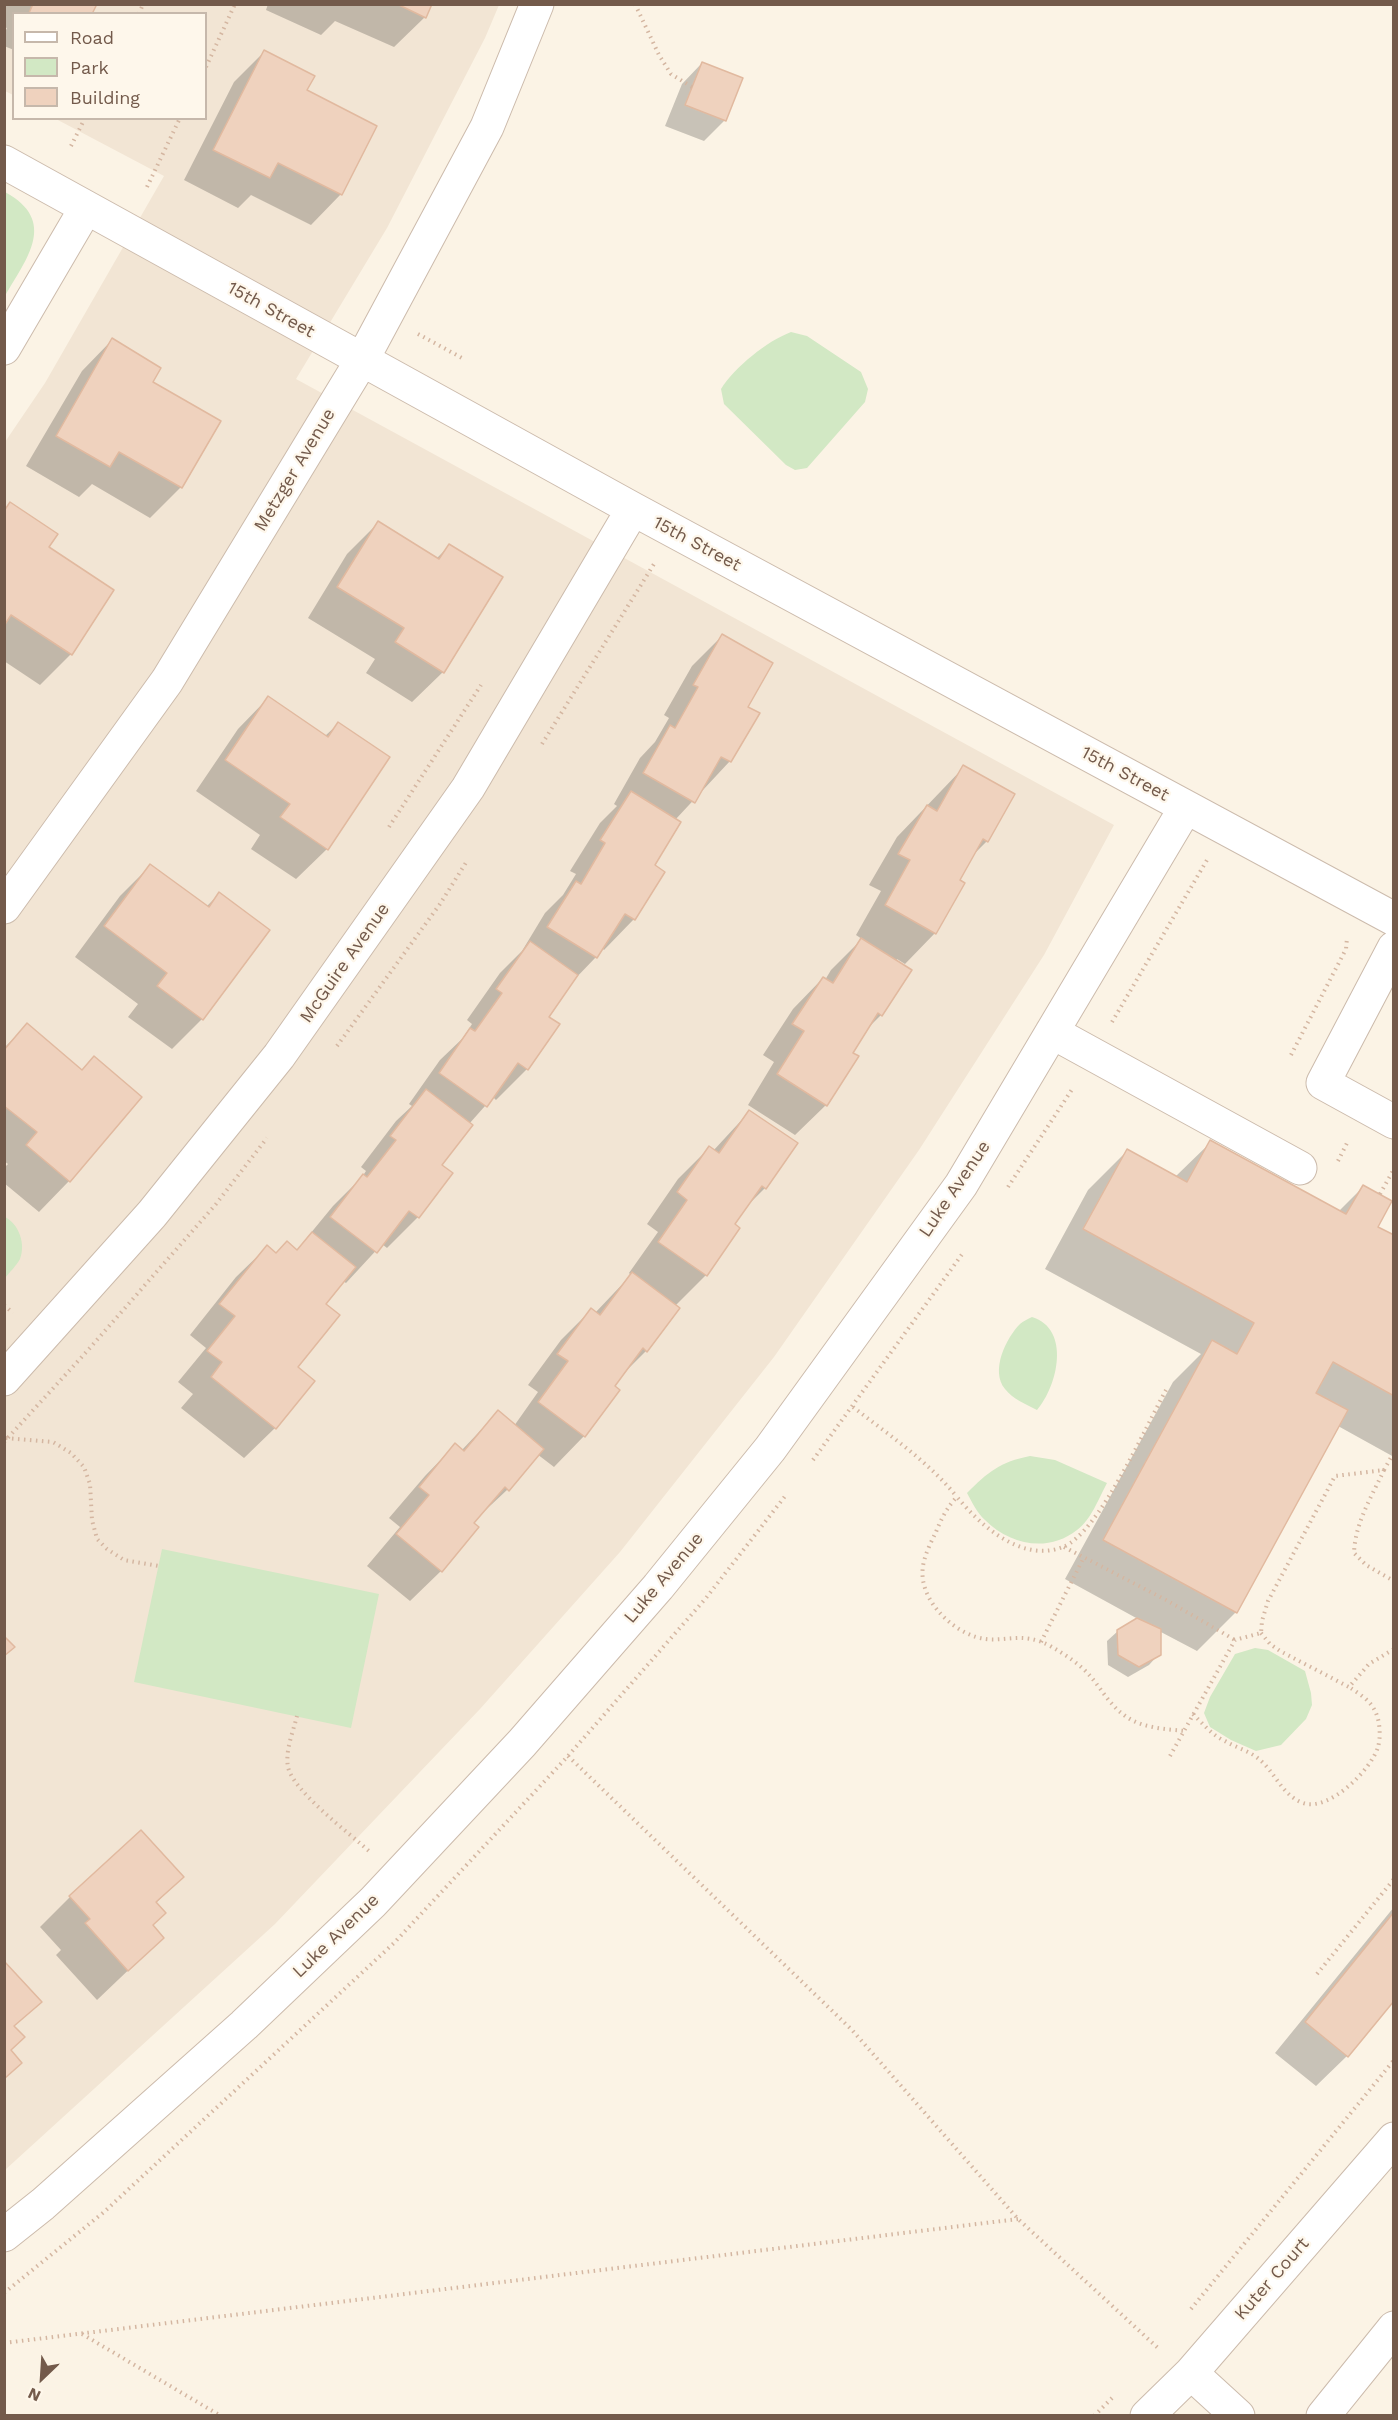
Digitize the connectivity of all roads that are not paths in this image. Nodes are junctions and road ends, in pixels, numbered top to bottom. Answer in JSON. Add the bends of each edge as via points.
{"nodes":[{"id":1,"x":537,"y":4,"type":"edge"},
{"id":2,"x":4,"y":162,"type":"edge"},
{"id":3,"x":86,"y":208,"type":"junction"},
{"id":4,"x":4,"y":348,"type":"edge"},
{"id":5,"x":362,"y":360,"type":"junction"},
{"id":6,"x":633,"y":509,"type":"junction"},
{"id":7,"x":1186,"y":807,"type":"junction"},
{"id":8,"x":4,"y":907,"type":"edge"},
{"id":9,"x":1394,"y":919,"type":"edge"},
{"id":10,"x":1394,"y":948,"type":"edge"},
{"id":11,"x":1052,"y":1032,"type":"junction"},
{"id":12,"x":1394,"y":1122,"type":"edge"},
{"id":13,"x":1300,"y":1168,"type":"dead end"},
{"id":14,"x":4,"y":1379,"type":"edge"},
{"id":15,"x":1394,"y":2139,"type":"edge"},
{"id":16,"x":4,"y":2235,"type":"edge"},
{"id":17,"x":1394,"y":2328,"type":"edge"},
{"id":18,"x":1191,"y":2373,"type":"junction"},
{"id":19,"x":1147,"y":2415,"type":"edge"},
{"id":20,"x":1238,"y":2415,"type":"edge"},
{"id":21,"x":1323,"y":2415,"type":"edge"}],
"edges":[{"from":1,"to":5,"type":"street","name":"Metzger Avenue","via":[[487,127]]},
{"from":2,"to":3,"type":"street","name":"15th Street"},
{"from":3,"to":4,"type":"street"},
{"from":3,"to":5,"type":"street","name":"15th Street"},
{"from":5,"to":6,"type":"street","name":"15th Street"},
{"from":5,"to":8,"type":"street","name":"Metzger Avenue","via":[[166,681]]},
{"from":6,"to":7,"type":"street","name":"15th Street"},
{"from":6,"to":14,"type":"street","name":"McGuire Avenue","via":[[468,788],[279,1056],[152,1214]]},
{"from":7,"to":9,"type":"street","name":"15th Street"},
{"from":7,"to":11,"type":"street","name":"Luke Avenue"},
{"from":10,"to":12,"type":"street","via":[[1323,1083]]},
{"from":11,"to":13,"type":"street"},
{"from":11,"to":16,"type":"street","name":"Luke Avenue","via":[[961,1185],[770,1449],[658,1587],[537,1725],[356,1918],[244,2025]]},
{"from":15,"to":18,"type":"street","name":"Kuter Court"},
{"from":17,"to":21,"type":"street"},
{"from":18,"to":19,"type":"street","name":"Kuter Court"},
{"from":18,"to":20,"type":"street"}]}
